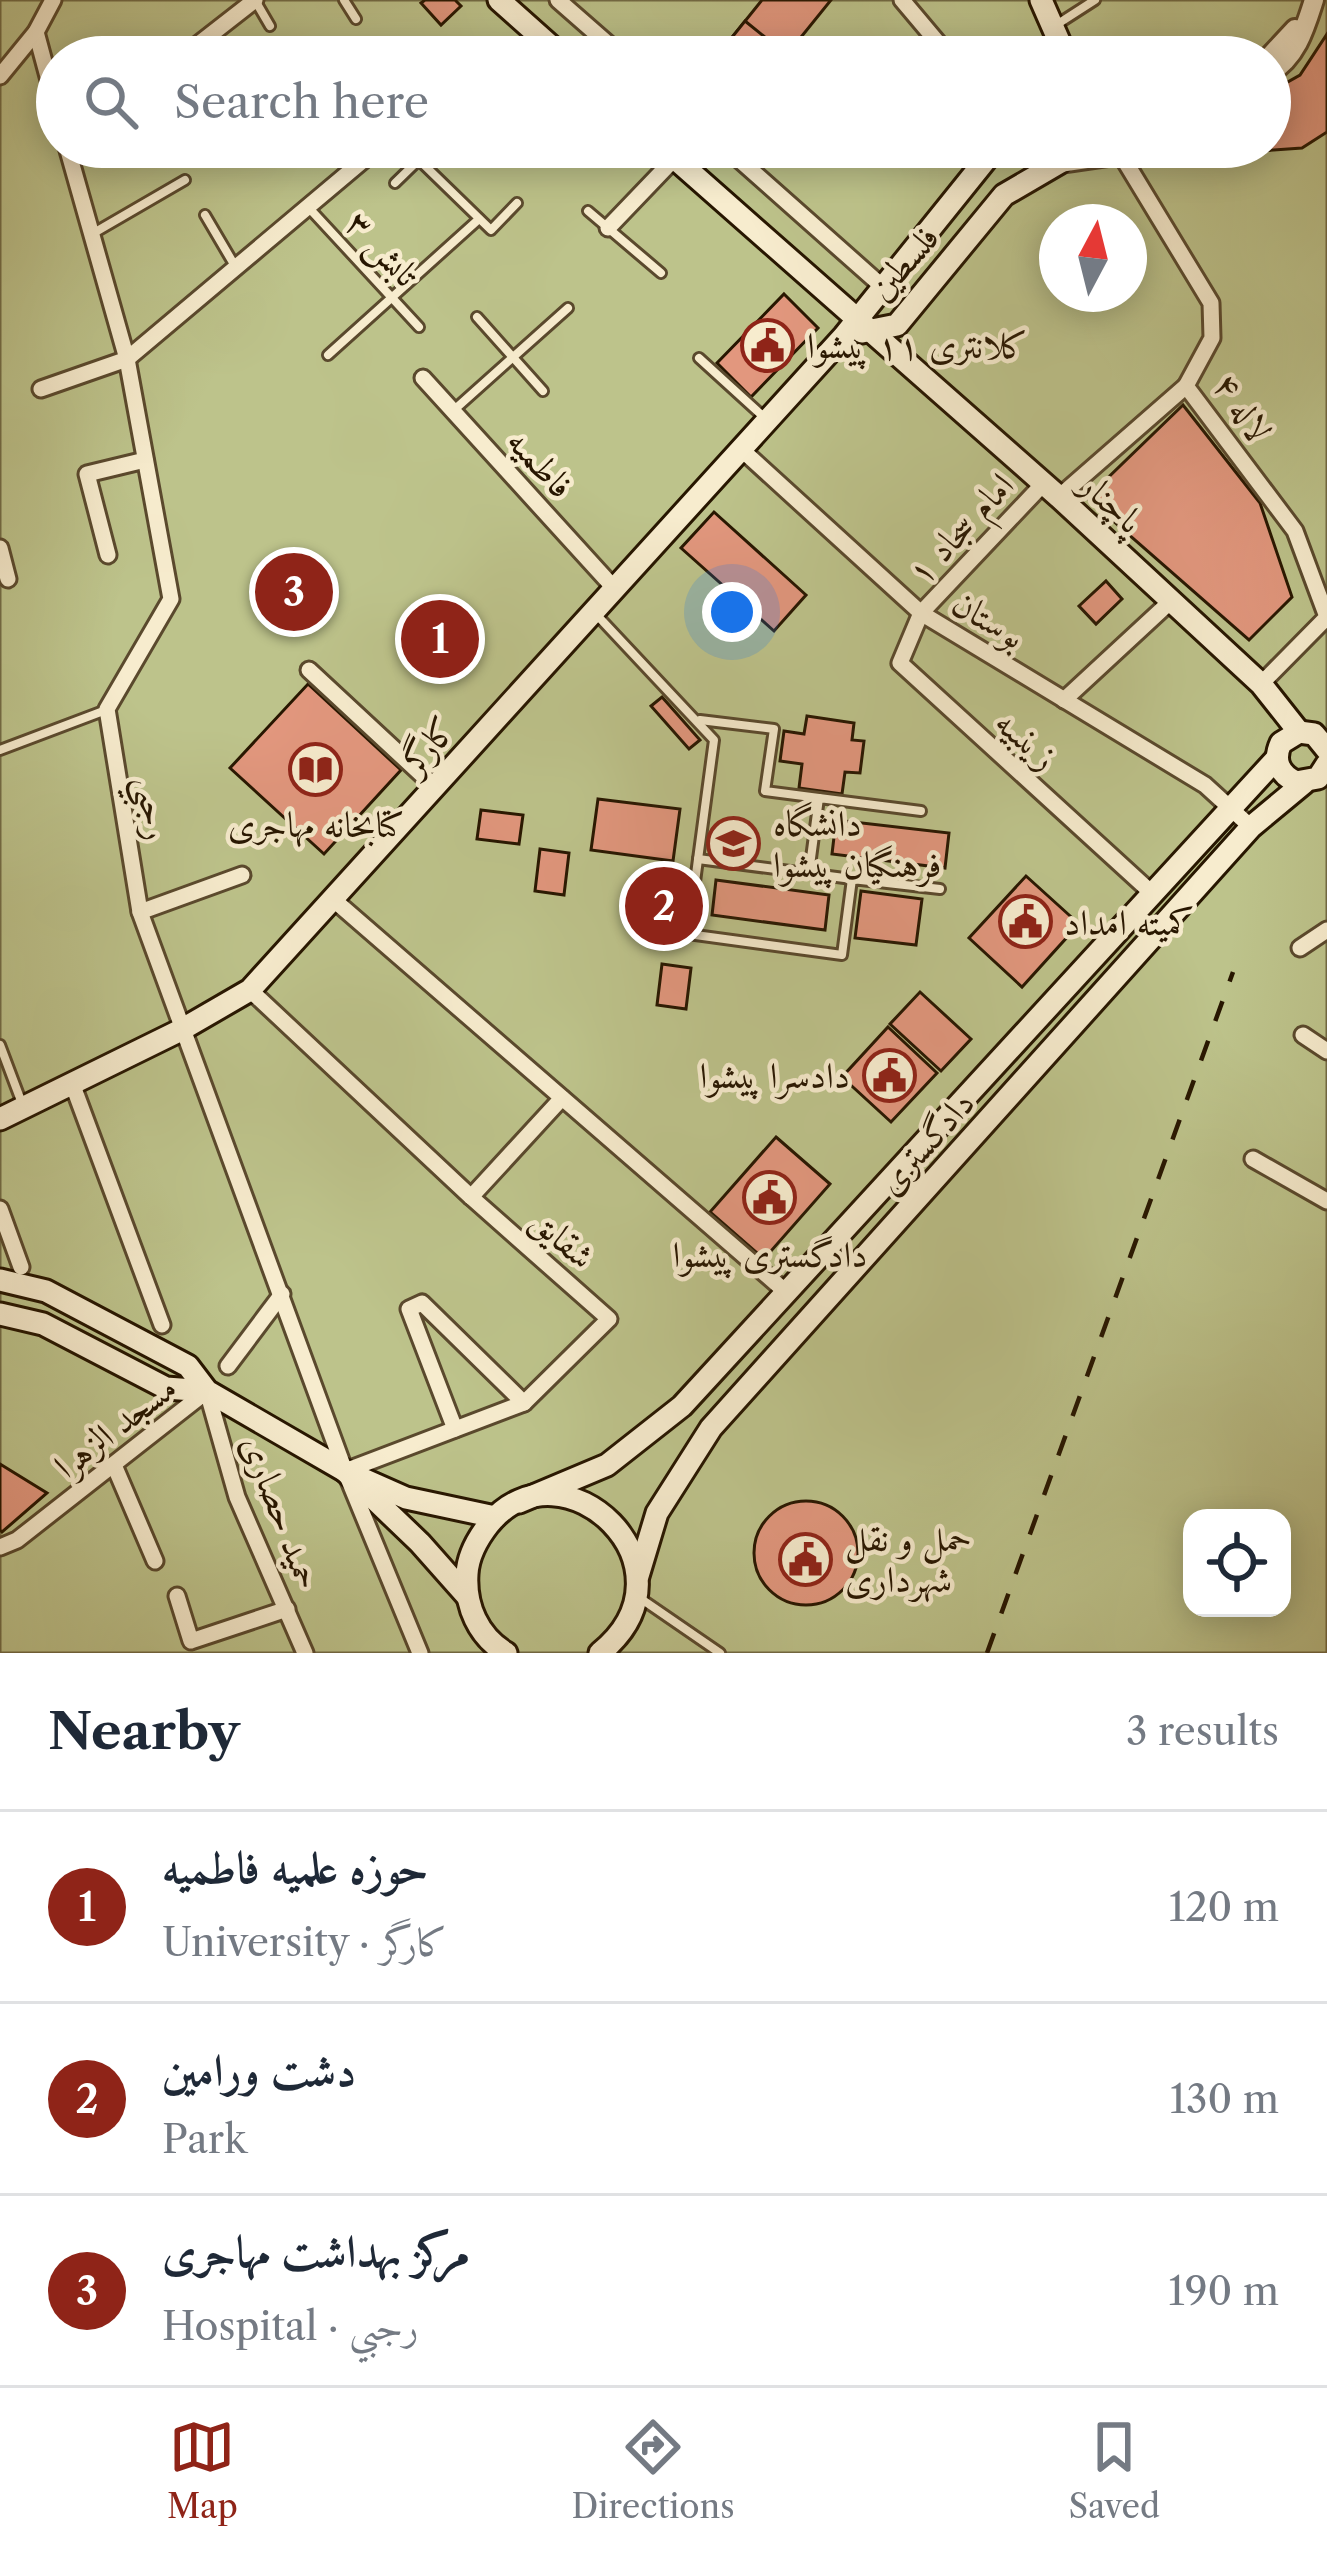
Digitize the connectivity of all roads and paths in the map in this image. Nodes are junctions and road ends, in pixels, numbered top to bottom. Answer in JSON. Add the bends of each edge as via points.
{"nodes":[{"id":1,"x":53,"y":0,"type":"edge"},
{"id":2,"x":255,"y":0,"type":"edge"},
{"id":3,"x":344,"y":0,"type":"edge"},
{"id":4,"x":500,"y":0,"type":"edge"},
{"id":5,"x":559,"y":0,"type":"edge"},
{"id":6,"x":902,"y":0,"type":"edge"},
{"id":7,"x":1041,"y":0,"type":"edge"},
{"id":8,"x":1096,"y":0,"type":"edge"},
{"id":9,"x":1314,"y":3,"type":"edge"},
{"id":10,"x":356,"y":19,"type":"dead end"},
{"id":11,"x":270,"y":26,"type":"dead end"},
{"id":12,"x":36,"y":32,"type":"junction"},
{"id":13,"x":37,"y":36,"type":"edge"},
{"id":14,"x":209,"y":36,"type":"edge"},
{"id":15,"x":539,"y":36,"type":"edge"},
{"id":16,"x":599,"y":36,"type":"edge"},
{"id":17,"x":932,"y":36,"type":"edge"},
{"id":18,"x":1052,"y":36,"type":"edge"},
{"id":19,"x":1057,"y":36,"type":"edge"},
{"id":20,"x":1286,"y":36,"type":"edge"},
{"id":21,"x":1291,"y":55,"type":"edge"},
{"id":22,"x":0,"y":76,"type":"edge"},
{"id":23,"x":73,"y":168,"type":"edge"},
{"id":24,"x":354,"y":168,"type":"edge"},
{"id":25,"x":410,"y":168,"type":"edge"},
{"id":26,"x":426,"y":168,"type":"edge"},
{"id":27,"x":657,"y":168,"type":"edge"},
{"id":28,"x":685,"y":168,"type":"edge"},
{"id":29,"x":749,"y":168,"type":"edge"},
{"id":30,"x":980,"y":168,"type":"edge"},
{"id":31,"x":1046,"y":168,"type":"edge"},
{"id":32,"x":1135,"y":168,"type":"edge"},
{"id":33,"x":185,"y":180,"type":"dead end"},
{"id":34,"x":395,"y":183,"type":"dead end"},
{"id":35,"x":517,"y":202,"type":"dead end"},
{"id":36,"x":308,"y":207,"type":"junction"},
{"id":37,"x":588,"y":211,"type":"dead end"},
{"id":38,"x":205,"y":214,"type":"dead end"},
{"id":39,"x":479,"y":219,"type":"junction"},
{"id":40,"x":608,"y":229,"type":"junction"},
{"id":41,"x":91,"y":235,"type":"junction"},
{"id":42,"x":912,"y":254,"type":"junction"},
{"id":43,"x":236,"y":267,"type":"junction"},
{"id":44,"x":661,"y":273,"type":"dead end"},
{"id":45,"x":937,"y":274,"type":"junction"},
{"id":46,"x":884,"y":288,"type":"junction"},
{"id":47,"x":393,"y":298,"type":"junction"},
{"id":48,"x":568,"y":308,"type":"dead end"},
{"id":49,"x":477,"y":317,"type":"dead end"},
{"id":50,"x":897,"y":325,"type":"junction"},
{"id":51,"x":419,"y":327,"type":"dead end"},
{"id":52,"x":857,"y":329,"type":"junction"},
{"id":53,"x":328,"y":356,"type":"dead end"},
{"id":54,"x":512,"y":357,"type":"junction"},
{"id":55,"x":900,"y":357,"type":"junction"},
{"id":56,"x":699,"y":358,"type":"dead end"},
{"id":57,"x":127,"y":359,"type":"junction"},
{"id":58,"x":423,"y":378,"type":"dead end"},
{"id":59,"x":1186,"y":386,"type":"junction"},
{"id":60,"x":41,"y":389,"type":"dead end"},
{"id":61,"x":543,"y":391,"type":"dead end"},
{"id":62,"x":453,"y":411,"type":"junction"},
{"id":63,"x":767,"y":420,"type":"junction"},
{"id":64,"x":741,"y":449,"type":"junction"},
{"id":65,"x":145,"y":460,"type":"junction"},
{"id":66,"x":1051,"y":490,"type":"junction"},
{"id":67,"x":0,"y":548,"type":"edge"},
{"id":68,"x":107,"y":555,"type":"dead end"},
{"id":69,"x":8,"y":579,"type":"dead end"},
{"id":70,"x":614,"y":588,"type":"junction"},
{"id":71,"x":1172,"y":601,"type":"junction"},
{"id":72,"x":593,"y":610,"type":"junction"},
{"id":73,"x":921,"y":614,"type":"junction"},
{"id":74,"x":309,"y":670,"type":"dead end"},
{"id":75,"x":1262,"y":684,"type":"junction"},
{"id":76,"x":1064,"y":700,"type":"junction"},
{"id":77,"x":107,"y":709,"type":"junction"},
{"id":78,"x":697,"y":720,"type":"junction"},
{"id":79,"x":1311,"y":732,"type":"edge"},
{"id":80,"x":0,"y":751,"type":"edge"},
{"id":81,"x":1276,"y":758,"type":"junction"},
{"id":82,"x":1322,"y":769,"type":"edge"},
{"id":83,"x":435,"y":787,"type":"junction"},
{"id":84,"x":818,"y":798,"type":"junction"},
{"id":85,"x":1231,"y":807,"type":"junction"},
{"id":86,"x":921,"y":811,"type":"dead end"},
{"id":87,"x":1251,"y":827,"type":"junction"},
{"id":88,"x":698,"y":859,"type":"junction"},
{"id":89,"x":809,"y":873,"type":"junction"},
{"id":90,"x":242,"y":875,"type":"dead end"},
{"id":91,"x":852,"y":879,"type":"junction"},
{"id":92,"x":940,"y":889,"type":"dead end"},
{"id":93,"x":1154,"y":895,"type":"junction"},
{"id":94,"x":334,"y":900,"type":"junction"},
{"id":95,"x":140,"y":912,"type":"junction"},
{"id":96,"x":1327,"y":930,"type":"edge"},
{"id":97,"x":1300,"y":949,"type":"dead end"},
{"id":98,"x":250,"y":990,"type":"junction"},
{"id":99,"x":181,"y":1030,"type":"junction"},
{"id":100,"x":1303,"y":1035,"type":"dead end"},
{"id":101,"x":0,"y":1045,"type":"edge"},
{"id":102,"x":1327,"y":1051,"type":"edge"},
{"id":103,"x":72,"y":1083,"type":"junction"},
{"id":104,"x":562,"y":1098,"type":"junction"},
{"id":105,"x":24,"y":1107,"type":"junction"},
{"id":106,"x":0,"y":1119,"type":"edge"},
{"id":107,"x":1253,"y":1159,"type":"dead end"},
{"id":108,"x":471,"y":1197,"type":"junction"},
{"id":109,"x":1327,"y":1201,"type":"edge"},
{"id":110,"x":0,"y":1209,"type":"edge"},
{"id":111,"x":21,"y":1267,"type":"dead end"},
{"id":112,"x":0,"y":1280,"type":"edge"},
{"id":113,"x":786,"y":1292,"type":"junction"},
{"id":114,"x":282,"y":1294,"type":"junction"},
{"id":115,"x":0,"y":1314,"type":"edge"},
{"id":116,"x":162,"y":1325,"type":"dead end"},
{"id":117,"x":228,"y":1366,"type":"dead end"},
{"id":118,"x":207,"y":1391,"type":"junction"},
{"id":119,"x":524,"y":1403,"type":"junction"},
{"id":120,"x":455,"y":1429,"type":"junction"},
{"id":121,"x":114,"y":1465,"type":"junction"},
{"id":122,"x":345,"y":1471,"type":"junction"},
{"id":123,"x":519,"y":1502,"type":"junction"},
{"id":124,"x":495,"y":1517,"type":"junction"},
{"id":125,"x":0,"y":1547,"type":"edge"},
{"id":126,"x":154,"y":1561,"type":"dead end"},
{"id":127,"x":638,"y":1586,"type":"junction"},
{"id":128,"x":177,"y":1597,"type":"dead end"},
{"id":129,"x":467,"y":1597,"type":"junction"},
{"id":130,"x":287,"y":1609,"type":"junction"},
{"id":131,"x":305,"y":1653,"type":"edge"},
{"id":132,"x":420,"y":1653,"type":"edge"},
{"id":133,"x":506,"y":1653,"type":"edge"},
{"id":134,"x":600,"y":1653,"type":"edge"},
{"id":135,"x":720,"y":1653,"type":"edge"}],
"edges":[{"from":1,"to":12,"type":"street"},
{"from":2,"to":11,"type":"lane"},
{"from":2,"to":14,"type":"street"},
{"from":3,"to":10,"type":"lane"},
{"from":4,"to":15,"type":"main road"},
{"from":5,"to":16,"type":"street"},
{"from":6,"to":17,"type":"street"},
{"from":7,"to":18,"type":"main road"},
{"from":8,"to":19,"type":"lane"},
{"from":9,"to":20,"type":"street"},
{"from":9,"to":21,"type":"street"},
{"from":12,"to":13,"type":"street"},
{"from":12,"to":22,"type":"street"},
{"from":23,"to":41,"type":"street"},
{"from":24,"to":36,"type":"street"},
{"from":25,"to":34,"type":"lane"},
{"from":26,"to":39,"type":"lane"},
{"from":27,"to":40,"type":"street"},
{"from":28,"to":52,"type":"main road","name":"پاچنار"},
{"from":29,"to":46,"type":"street"},
{"from":30,"to":42,"type":"main road","name":"فلسطین"},
{"from":31,"to":45,"type":"main road","name":"فلسطین","via":[[1004,196]]},
{"from":32,"to":59,"type":"street","name":"لاله ۴","via":[[1211,303],[1212,338]]},
{"from":33,"to":41,"type":"lane"},
{"from":35,"to":39,"type":"lane","via":[[491,230]]},
{"from":36,"to":43,"type":"street"},
{"from":36,"to":47,"type":"lane","name":"تابش ۳"},
{"from":37,"to":40,"type":"lane"},
{"from":38,"to":43,"type":"lane"},
{"from":39,"to":47,"type":"lane"},
{"from":40,"to":44,"type":"lane"},
{"from":41,"to":57,"type":"street"},
{"from":42,"to":45,"type":"main road"},
{"from":42,"to":46,"type":"main road","name":"فلسطین"},
{"from":43,"to":57,"type":"street"},
{"from":45,"to":50,"type":"main road","name":"فلسطین"},
{"from":46,"to":52,"type":"main road","name":"فلسطین"},
{"from":47,"to":51,"type":"lane","name":"تابش ۳"},
{"from":47,"to":53,"type":"lane"},
{"from":48,"to":54,"type":"lane"},
{"from":49,"to":54,"type":"lane"},
{"from":50,"to":52,"type":"main road","name":"فلسطین"},
{"from":50,"to":55,"type":"main road"},
{"from":52,"to":55,"type":"main road","name":"پاچنار"},
{"from":52,"to":63,"type":"main road","name":"کارگر"},
{"from":54,"to":61,"type":"lane"},
{"from":54,"to":62,"type":"lane"},
{"from":55,"to":66,"type":"main road","name":"پاچنار"},
{"from":56,"to":63,"type":"lane"},
{"from":57,"to":60,"type":"street"},
{"from":57,"to":65,"type":"street"},
{"from":58,"to":62,"type":"street","name":"فاطميه"},
{"from":59,"to":66,"type":"street"},
{"from":59,"to":75,"type":"street","name":"لاله ۴","via":[[1294,530],[1327,617]]},
{"from":62,"to":70,"type":"street","name":"فاطميه"},
{"from":63,"to":64,"type":"main road","name":"کارگر"},
{"from":64,"to":70,"type":"main road","name":"کارگر"},
{"from":64,"to":73,"type":"street","name":"بوستان"},
{"from":65,"to":68,"type":"street","via":[[87,474]]},
{"from":65,"to":77,"type":"street","via":[[171,599]]},
{"from":66,"to":71,"type":"main road","name":"پاچنار"},
{"from":66,"to":73,"type":"street","name":"امام سجاد ۱"},
{"from":67,"to":69,"type":"street"},
{"from":70,"to":72,"type":"main road","name":"کارگر"},
{"from":71,"to":75,"type":"main road","name":"پاچنار"},
{"from":71,"to":76,"type":"street"},
{"from":72,"to":78,"type":"lane"},
{"from":72,"to":83,"type":"main road","name":"کارگر"},
{"from":73,"to":76,"type":"street","name":"بوستان"},
{"from":73,"to":93,"type":"street","name":"زينبيه","via":[[900,663]]},
{"from":74,"to":83,"type":"street"},
{"from":75,"to":79,"type":"main road","name":"پاچنار"},
{"from":76,"to":85,"type":"street","name":"بوستان"},
{"from":77,"to":80,"type":"lane"},
{"from":77,"to":95,"type":"street","name":"رجبي"},
{"from":78,"to":84,"type":"lane","via":[[774,729],[765,791]]},
{"from":78,"to":88,"type":"lane","via":[[714,740]]},
{"from":79,"to":81,"type":"main road","name":"دادگستری","via":[[1281,743]]},
{"from":79,"to":82,"type":"main road","name":"پاچنار","via":[[1320,739]]},
{"from":81,"to":82,"type":"main road","via":[[1282,773]]},
{"from":81,"to":85,"type":"main road","name":"دادگستری"},
{"from":82,"to":87,"type":"main road","name":"دادگستری"},
{"from":83,"to":94,"type":"main road","name":"کارگر"},
{"from":84,"to":86,"type":"lane"},
{"from":84,"to":89,"type":"lane"},
{"from":85,"to":87,"type":"street","name":"بوستان"},
{"from":85,"to":93,"type":"main road","name":"دادگستری"},
{"from":87,"to":127,"type":"main road","name":"دادگستری","via":[[711,1429],[657,1513]]},
{"from":88,"to":89,"type":"lane"},
{"from":88,"to":91,"type":"lane","via":[[688,934],[842,955]]},
{"from":89,"to":91,"type":"lane"},
{"from":90,"to":95,"type":"street"},
{"from":91,"to":92,"type":"lane"},
{"from":93,"to":113,"type":"main road","name":"دادگستری"},
{"from":94,"to":98,"type":"main road","name":"کارگر"},
{"from":94,"to":104,"type":"street"},
{"from":95,"to":99,"type":"street","name":"رجبي"},
{"from":96,"to":97,"type":"street"},
{"from":98,"to":99,"type":"main road","name":"کارگر"},
{"from":98,"to":108,"type":"street","name":"شقايق"},
{"from":99,"to":103,"type":"main road","name":"کارگر"},
{"from":99,"to":114,"type":"street","name":"رجبي"},
{"from":100,"to":102,"type":"street"},
{"from":101,"to":105,"type":"lane"},
{"from":103,"to":105,"type":"main road","name":"کارگر"},
{"from":103,"to":116,"type":"street"},
{"from":104,"to":108,"type":"street"},
{"from":104,"to":113,"type":"street"},
{"from":105,"to":106,"type":"main road","name":"کارگر"},
{"from":107,"to":109,"type":"street"},
{"from":108,"to":119,"type":"street","name":"شقايق","via":[[609,1319]]},
{"from":110,"to":111,"type":"street"},
{"from":112,"to":118,"type":"main road","via":[[46,1291],[188,1366]]},
{"from":113,"to":123,"type":"main road","name":"دادگستری","via":[[682,1406],[607,1465]]},
{"from":114,"to":117,"type":"street"},
{"from":114,"to":122,"type":"street","name":"رجبي"},
{"from":115,"to":118,"type":"main road","via":[[43,1324],[166,1388]]},
{"from":118,"to":121,"type":"street","name":"مسجد الزهرا"},
{"from":118,"to":122,"type":"main road"},
{"from":118,"to":130,"type":"street","name":"حمید حصاری","via":[[237,1497]]},
{"from":119,"to":120,"type":"street","name":"شقايق"},
{"from":119,"to":120,"type":"street","via":[[422,1303],[409,1310]]},
{"from":120,"to":122,"type":"street","name":"شقايق"},
{"from":121,"to":125,"type":"street","name":"مسجد الزهرا"},
{"from":121,"to":126,"type":"street"},
{"from":122,"to":124,"type":"main road","via":[[406,1498]]},
{"from":122,"to":129,"type":"main road"},
{"from":122,"to":132,"type":"street","name":"حمید حصاری"},
{"from":123,"to":124,"type":"main road","name":"دادگستری"},
{"from":123,"to":127,"type":"main road","via":[[548,1496],[598,1509],[625,1538]]},
{"from":124,"to":129,"type":"main road","via":[[467,1568]]},
{"from":127,"to":134,"type":"main road","name":"دادگستری","via":[[623,1630]]},
{"from":127,"to":135,"type":"lane"},
{"from":128,"to":130,"type":"street","via":[[191,1641]]},
{"from":129,"to":133,"type":"main road","via":[[477,1624]]},
{"from":130,"to":131,"type":"street","name":"حمید حصاری"}]}
